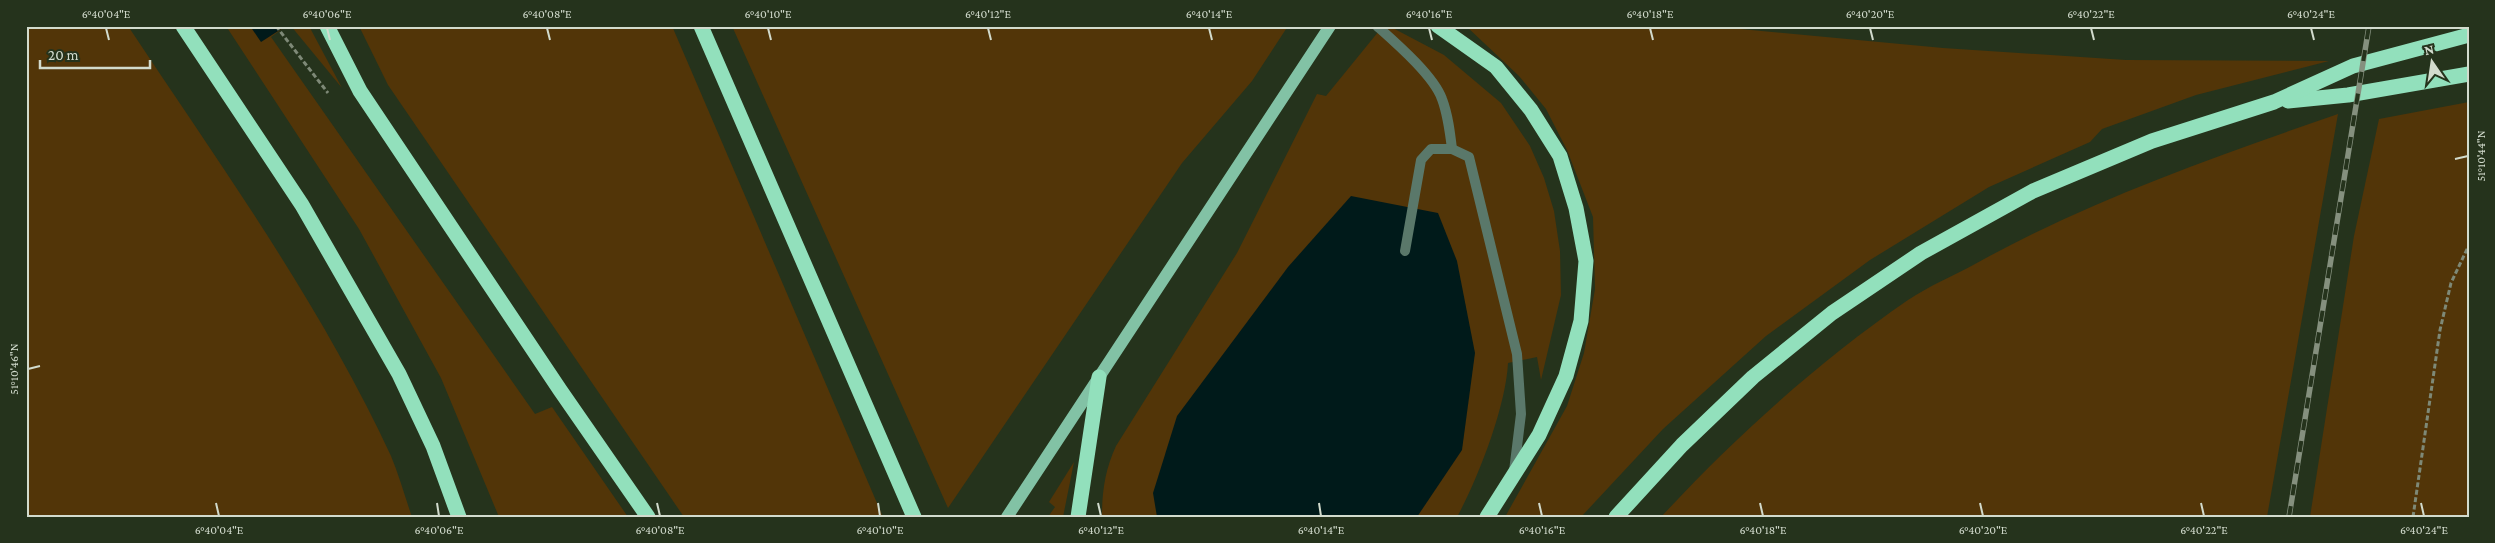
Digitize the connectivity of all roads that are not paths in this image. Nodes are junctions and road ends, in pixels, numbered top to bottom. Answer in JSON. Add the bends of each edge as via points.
{"nodes":[{"id":1,"x":183,"y":26,"type":"edge"},
{"id":2,"x":327,"y":26,"type":"edge"},
{"id":3,"x":700,"y":26,"type":"edge"},
{"id":4,"x":1330,"y":26,"type":"edge"},
{"id":5,"x":1377,"y":26,"type":"edge"},
{"id":6,"x":1438,"y":26,"type":"edge"},
{"id":7,"x":2469,"y":35,"type":"edge"},
{"id":8,"x":2469,"y":74,"type":"edge"},
{"id":9,"x":2274,"y":102,"type":"junction"},
{"id":10,"x":1452,"y":149,"type":"junction"},
{"id":11,"x":1405,"y":251,"type":"dead end"},
{"id":12,"x":1099,"y":378,"type":"junction"},
{"id":13,"x":1514,"y":477,"type":"junction"},
{"id":14,"x":459,"y":517,"type":"edge"},
{"id":15,"x":648,"y":517,"type":"edge"},
{"id":16,"x":914,"y":517,"type":"edge"},
{"id":17,"x":1007,"y":517,"type":"edge"},
{"id":18,"x":1078,"y":517,"type":"edge"},
{"id":19,"x":1487,"y":517,"type":"edge"},
{"id":20,"x":1616,"y":517,"type":"edge"}],
"edges":[{"from":1,"to":14,"type":"highway","via":[[302,205],[399,374],[434,446]]},
{"from":2,"to":15,"type":"highway","via":[[360,91]]},
{"from":3,"to":16,"type":"highway"},
{"from":4,"to":12,"type":"main road"},
{"from":5,"to":10,"type":"lane","via":[[1413,59],[1442,97]]},
{"from":6,"to":13,"type":"highway","via":[[1496,67],[1531,110],[1560,156],[1576,208],[1586,261],[1581,320],[1566,376],[1539,435]]},
{"from":7,"to":9,"type":"highway","via":[[2353,66]]},
{"from":8,"to":9,"type":"highway","via":[[2348,95]]},
{"from":9,"to":20,"type":"highway","via":[[2152,140],[2033,191],[1921,253],[1832,313],[1753,377],[1682,445]]},
{"from":10,"to":11,"type":"lane","via":[[1431,148],[1421,160]]},
{"from":10,"to":13,"type":"lane","via":[[1469,157],[1517,354],[1521,414]]},
{"from":12,"to":17,"type":"main road"},
{"from":12,"to":18,"type":"highway"},
{"from":13,"to":19,"type":"highway"}]}
